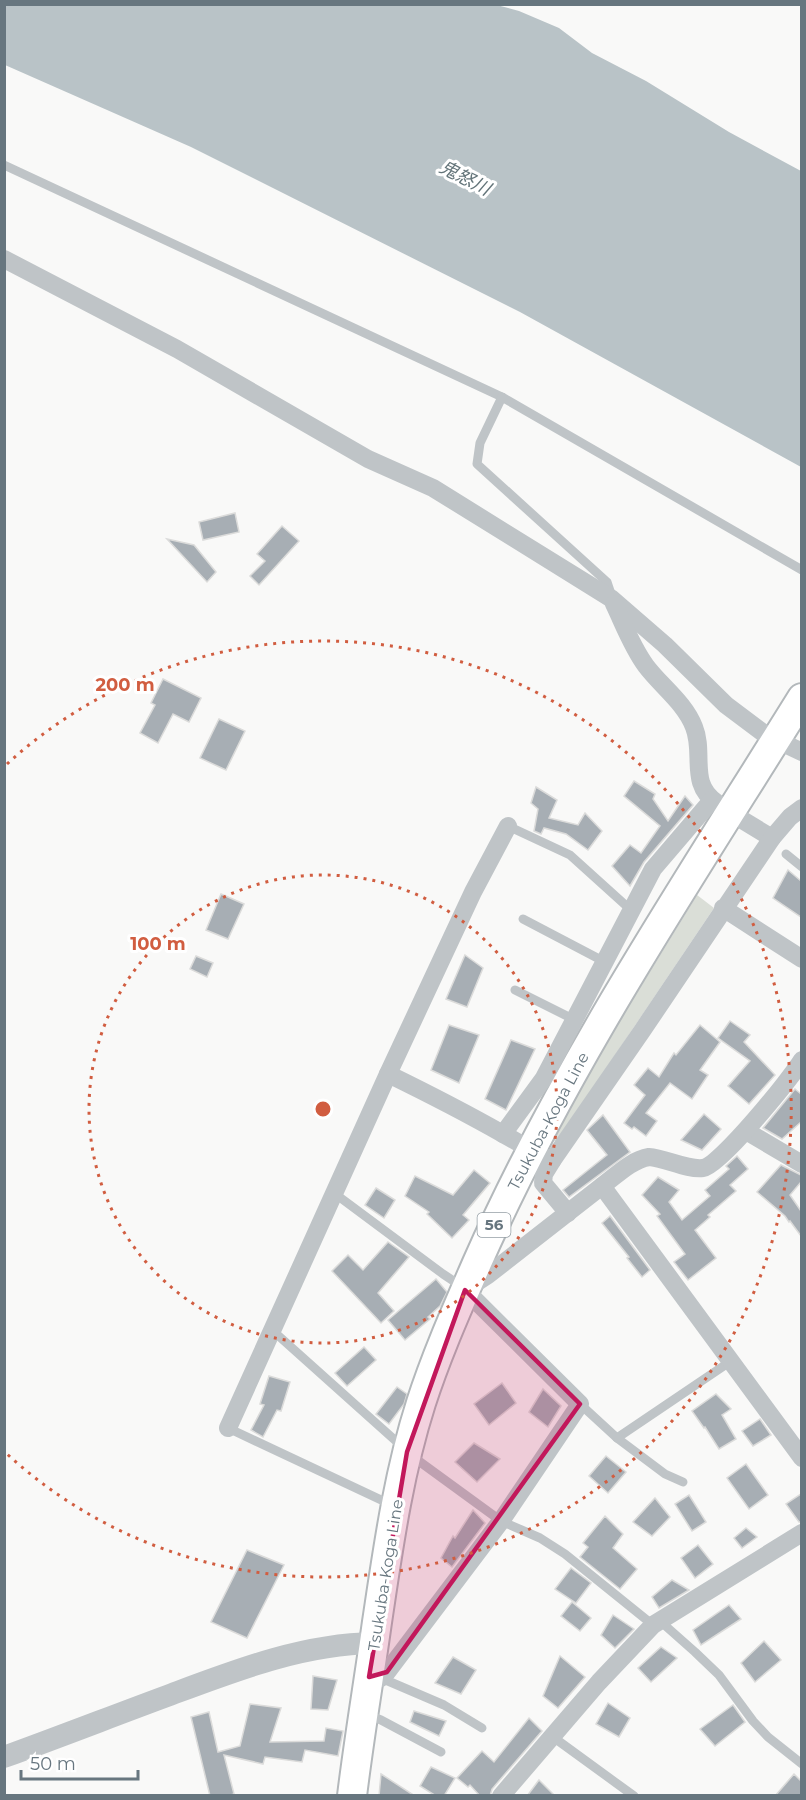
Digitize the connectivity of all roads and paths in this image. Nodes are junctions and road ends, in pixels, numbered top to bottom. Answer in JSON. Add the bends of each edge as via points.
{"nodes":[{"id":1,"x":4,"y":165,"type":"edge"},
{"id":2,"x":4,"y":259,"type":"edge"},
{"id":3,"x":502,"y":396,"type":"junction"},
{"id":4,"x":801,"y":570,"type":"edge"},
{"id":5,"x":612,"y":599,"type":"junction"},
{"id":6,"x":797,"y":706,"type":"edge"},
{"id":7,"x":775,"y":740,"type":"junction"},
{"id":8,"x":801,"y":752,"type":"edge"},
{"id":9,"x":801,"y":808,"type":"edge"},
{"id":10,"x":744,"y":820,"type":"dead end"},
{"id":11,"x":508,"y":826,"type":"joint"},
{"id":12,"x":772,"y":838,"type":"junction"},
{"id":13,"x":786,"y":854,"type":"dead end"},
{"id":14,"x":801,"y":867,"type":"edge"},
{"id":15,"x":723,"y":908,"type":"junction"},
{"id":16,"x":632,"y":911,"type":"junction"},
{"id":17,"x":523,"y":919,"type":"dead end"},
{"id":18,"x":801,"y":959,"type":"edge"},
{"id":19,"x":605,"y":962,"type":"junction"},
{"id":20,"x":515,"y":990,"type":"dead end"},
{"id":21,"x":575,"y":1020,"type":"junction"},
{"id":22,"x":801,"y":1060,"type":"edge"},
{"id":23,"x":388,"y":1074,"type":"junction"},
{"id":24,"x":746,"y":1131,"type":"junction"},
{"id":25,"x":503,"y":1134,"type":"junction"},
{"id":26,"x":541,"y":1156,"type":"junction"},
{"id":27,"x":801,"y":1164,"type":"edge"},
{"id":28,"x":602,"y":1186,"type":"junction"},
{"id":29,"x":334,"y":1193,"type":"junction"},
{"id":30,"x":568,"y":1213,"type":"junction"},
{"id":31,"x":465,"y":1290,"type":"junction"},
{"id":32,"x":272,"y":1330,"type":"junction"},
{"id":33,"x":731,"y":1361,"type":"junction"},
{"id":34,"x":580,"y":1404,"type":"junction"},
{"id":35,"x":228,"y":1428,"type":"joint"},
{"id":36,"x":617,"y":1438,"type":"junction"},
{"id":37,"x":407,"y":1452,"type":"junction"},
{"id":38,"x":801,"y":1458,"type":"edge"},
{"id":39,"x":683,"y":1482,"type":"dead end"},
{"id":40,"x":396,"y":1507,"type":"junction"},
{"id":41,"x":501,"y":1521,"type":"junction"},
{"id":42,"x":801,"y":1533,"type":"edge"},
{"id":43,"x":656,"y":1623,"type":"junction"},
{"id":44,"x":374,"y":1643,"type":"junction"},
{"id":45,"x":375,"y":1677,"type":"junction"},
{"id":46,"x":362,"y":1714,"type":"junction"},
{"id":47,"x":482,"y":1728,"type":"dead end"},
{"id":48,"x":553,"y":1737,"type":"junction"},
{"id":49,"x":441,"y":1752,"type":"dead end"},
{"id":50,"x":4,"y":1757,"type":"edge"},
{"id":51,"x":801,"y":1764,"type":"edge"},
{"id":52,"x":352,"y":1796,"type":"edge"},
{"id":53,"x":501,"y":1796,"type":"edge"},
{"id":54,"x":634,"y":1796,"type":"edge"}],
"edges":[{"from":1,"to":3,"type":"lane"},
{"from":2,"to":5,"type":"street","via":[[177,350],[368,459],[433,488]]},
{"from":3,"to":4,"type":"lane"},
{"from":3,"to":5,"type":"lane","via":[[480,443],[477,464],[607,582]]},
{"from":5,"to":7,"type":"street","via":[[726,705]]},
{"from":5,"to":16,"type":"street","via":[[646,666],[687,712],[698,740],[699,778],[715,802],[653,869]]},
{"from":6,"to":7,"type":"main road","name":"Tsukuba-Koga Line","number":"56"},
{"from":7,"to":8,"type":"street"},
{"from":7,"to":26,"type":"main road","name":"Tsukuba-Koga Line","number":"56","via":[[588,1045]]},
{"from":9,"to":12,"type":"street"},
{"from":10,"to":12,"type":"street"},
{"from":11,"to":16,"type":"lane","via":[[570,855]]},
{"from":11,"to":23,"type":"street"},
{"from":12,"to":15,"type":"street"},
{"from":13,"to":14,"type":"lane"},
{"from":15,"to":18,"type":"street"},
{"from":15,"to":26,"type":"street","via":[[642,1031]]},
{"from":16,"to":19,"type":"street"},
{"from":17,"to":19,"type":"lane"},
{"from":19,"to":21,"type":"street"},
{"from":20,"to":21,"type":"lane"},
{"from":21,"to":25,"type":"street","via":[[544,1078]]},
{"from":22,"to":24,"type":"street"},
{"from":23,"to":25,"type":"street"},
{"from":23,"to":29,"type":"street"},
{"from":24,"to":27,"type":"street"},
{"from":24,"to":28,"type":"street","via":[[705,1168],[649,1156],[632,1163]]},
{"from":25,"to":26,"type":"street"},
{"from":26,"to":30,"type":"street","via":[[543,1183]]},
{"from":26,"to":31,"type":"main road","name":"Tsukuba-Koga Line","number":"56","via":[[500,1212]]},
{"from":28,"to":30,"type":"street"},
{"from":28,"to":33,"type":"street"},
{"from":29,"to":31,"type":"lane"},
{"from":29,"to":32,"type":"street"},
{"from":30,"to":31,"type":"street"},
{"from":31,"to":34,"type":"street"},
{"from":31,"to":37,"type":"main road","name":"Tsukuba-Koga Line","number":"56"},
{"from":32,"to":35,"type":"street"},
{"from":32,"to":37,"type":"lane"},
{"from":33,"to":36,"type":"lane"},
{"from":33,"to":38,"type":"street"},
{"from":34,"to":36,"type":"lane"},
{"from":34,"to":41,"type":"street"},
{"from":35,"to":40,"type":"lane"},
{"from":36,"to":39,"type":"lane","via":[[665,1474]]},
{"from":37,"to":40,"type":"main road","name":"Tsukuba-Koga Line","number":"56"},
{"from":37,"to":41,"type":"lane"},
{"from":40,"to":44,"type":"main road","name":"Tsukuba-Koga Line","number":"56"},
{"from":41,"to":43,"type":"lane","via":[[565,1554]]},
{"from":41,"to":45,"type":"street","via":[[393,1664]]},
{"from":42,"to":43,"type":"street"},
{"from":43,"to":48,"type":"street"},
{"from":43,"to":51,"type":"lane","via":[[719,1675],[753,1721]]},
{"from":44,"to":45,"type":"main road","name":"Tsukuba-Koga Line","number":"56"},
{"from":44,"to":50,"type":"street","via":[[322,1647],[277,1657]]},
{"from":45,"to":46,"type":"main road","name":"Tsukuba-Koga Line","number":"56"},
{"from":45,"to":47,"type":"lane","via":[[444,1705]]},
{"from":46,"to":49,"type":"lane"},
{"from":46,"to":52,"type":"main road","name":"Tsukuba-Koga Line","number":"56"},
{"from":48,"to":53,"type":"street"},
{"from":48,"to":54,"type":"lane"}]}
